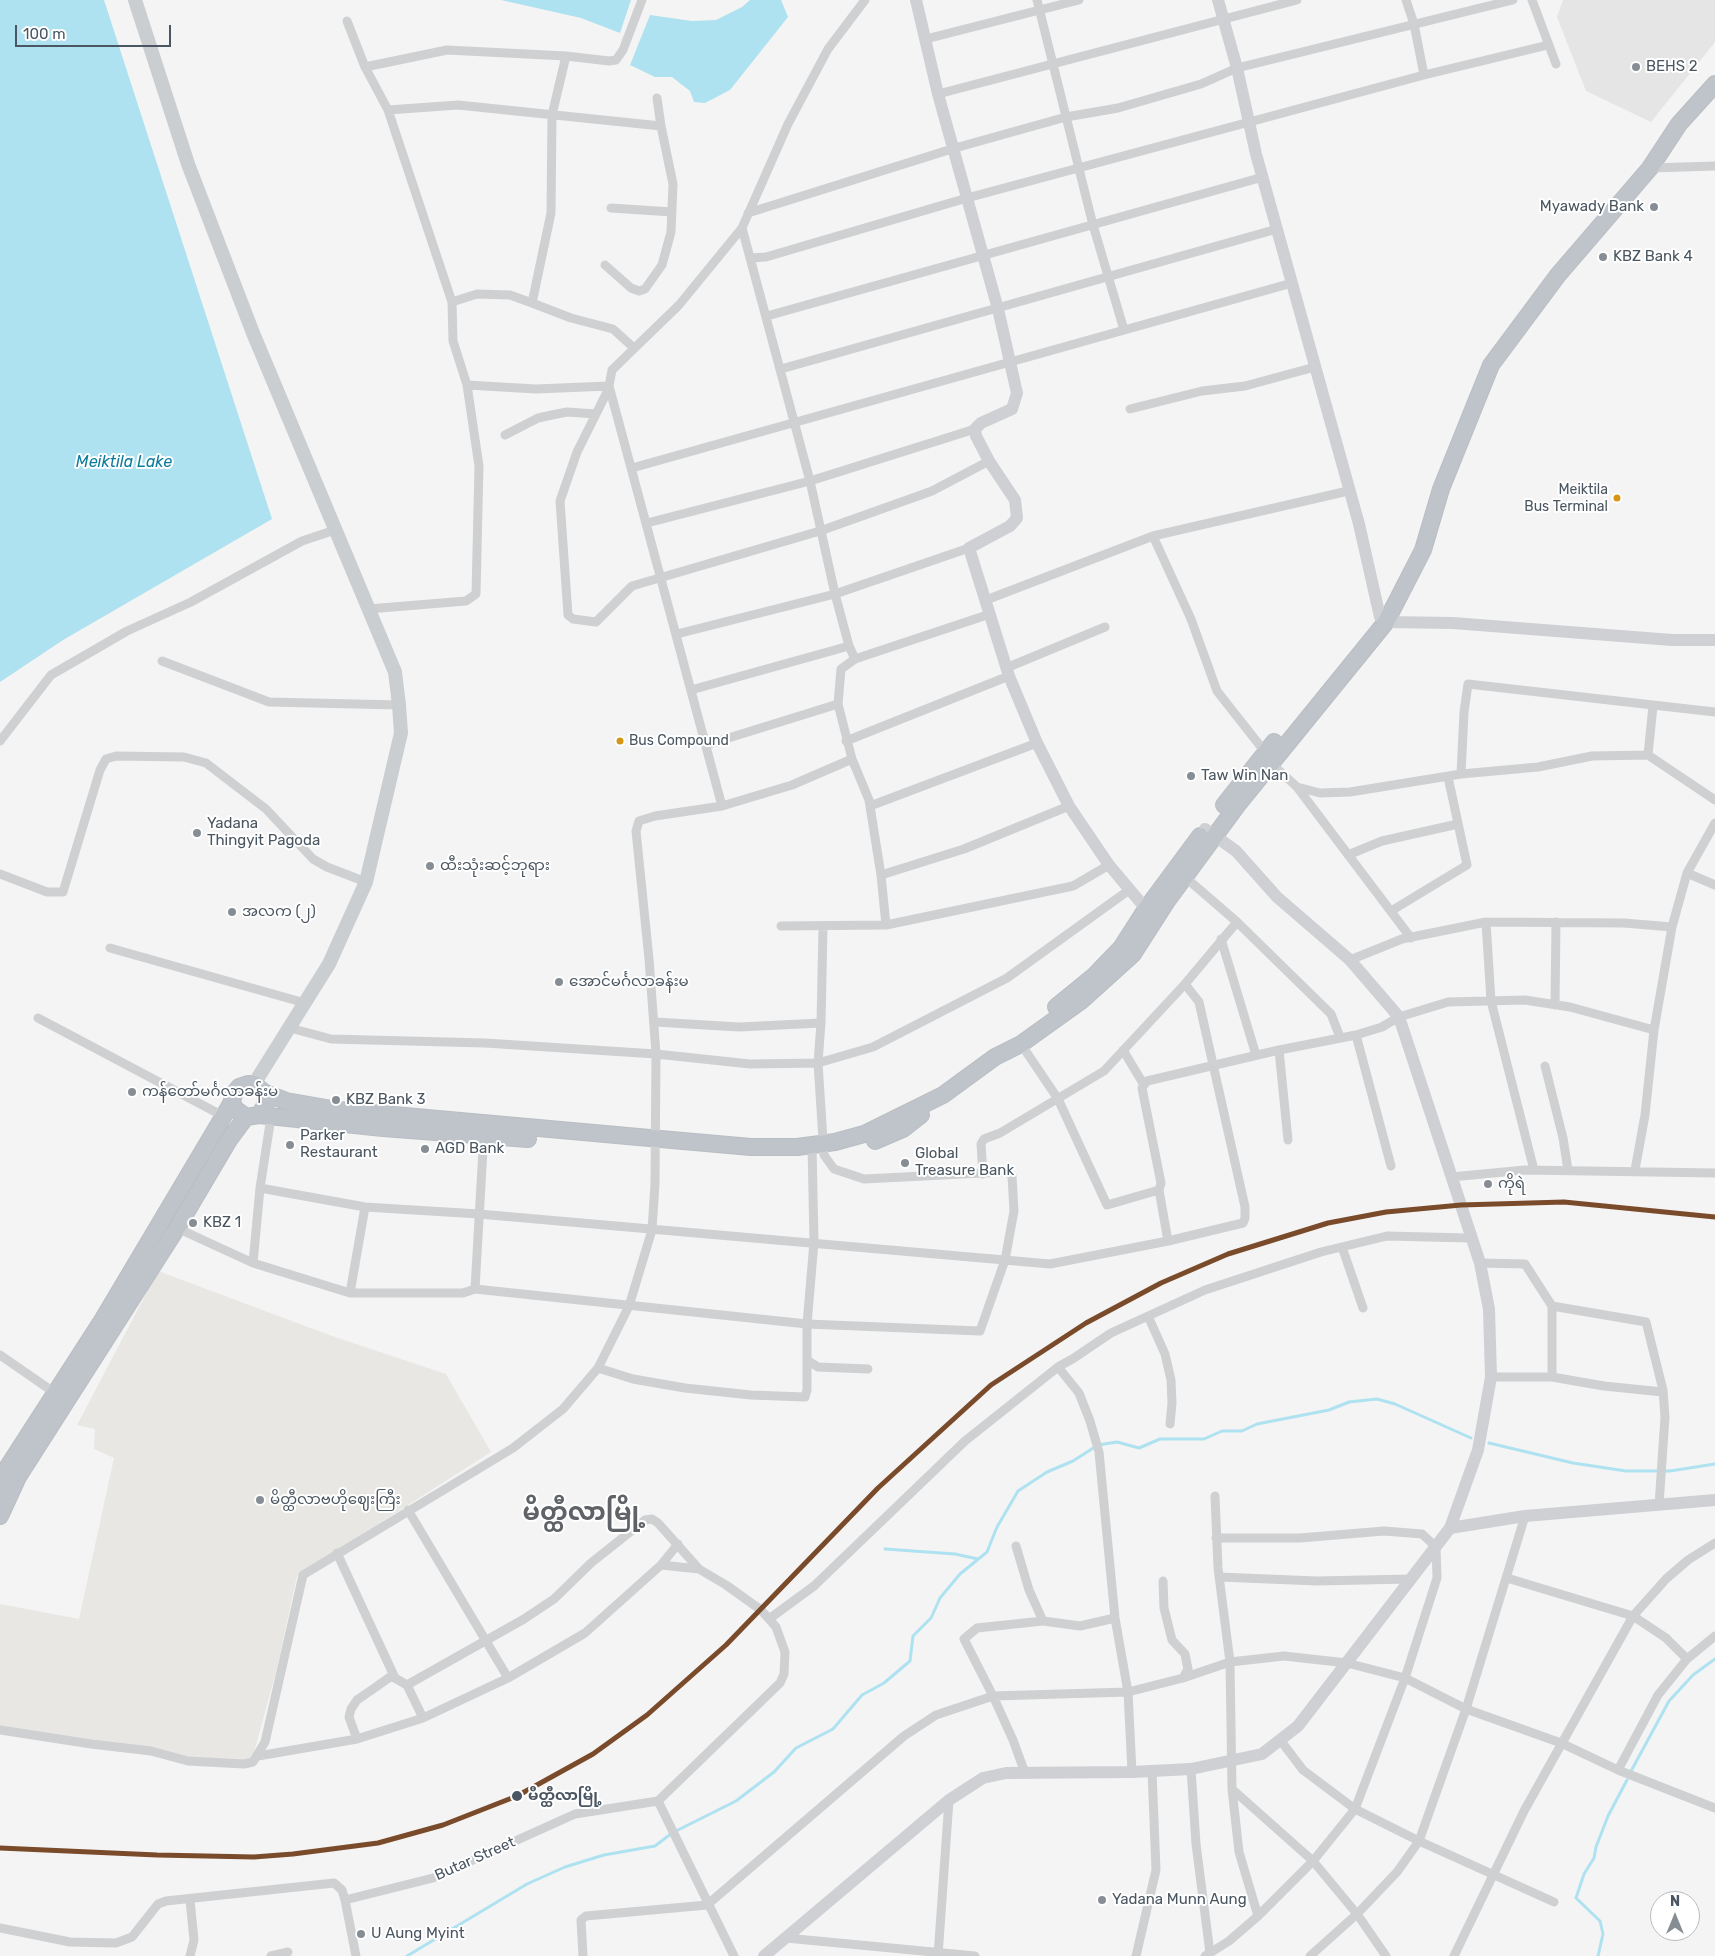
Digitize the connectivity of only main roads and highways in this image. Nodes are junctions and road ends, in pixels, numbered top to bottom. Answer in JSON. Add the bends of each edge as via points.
{"nodes":[{"id":1,"x":136,"y":0,"type":"edge"},
{"id":2,"x":1715,"y":84,"type":"edge"},
{"id":3,"x":1210,"y":832,"type":"junction"},
{"id":4,"x":1150,"y":915,"type":"junction"},
{"id":5,"x":995,"y":1057,"type":"junction"},
{"id":6,"x":259,"y":1088,"type":"junction"},
{"id":7,"x":229,"y":1110,"type":"junction"},
{"id":8,"x":259,"y":1116,"type":"junction"},
{"id":9,"x":484,"y":1130,"type":"junction"},
{"id":10,"x":0,"y":1494,"type":"edge"},
{"id":11,"x":0,"y":1516,"type":"edge"}],
"edges":[{"from":1,"to":6,"type":"main road","via":[[188,164],[253,333],[395,672],[399,705],[400,733],[366,882],[329,964],[290,1028]]},
{"from":2,"to":3,"type":"highway","via":[[1680,124],[1650,168],[1558,275],[1491,365],[1445,479],[1423,550],[1386,616]]},
{"from":3,"to":4,"type":"highway"},
{"from":3,"to":4,"type":"highway","via":[[1184,877]]},
{"from":4,"to":5,"type":"highway","via":[[1094,976],[1016,1035]]},
{"from":4,"to":5,"type":"highway","via":[[1133,954],[1109,978],[1021,1044]]},
{"from":5,"to":9,"type":"highway","via":[[943,1095],[864,1134],[818,1150],[654,1144]]},
{"from":6,"to":7,"type":"highway","via":[[239,1087]]},
{"from":6,"to":8,"type":"highway","via":[[266,1104]]},
{"from":6,"to":9,"type":"highway","via":[[286,1101]]},
{"from":7,"to":8,"type":"highway"},
{"from":7,"to":10,"type":"highway","via":[[103,1319],[7,1468]]},
{"from":8,"to":9,"type":"highway"},
{"from":8,"to":11,"type":"highway","via":[[229,1140],[177,1228],[18,1477]]}]}
